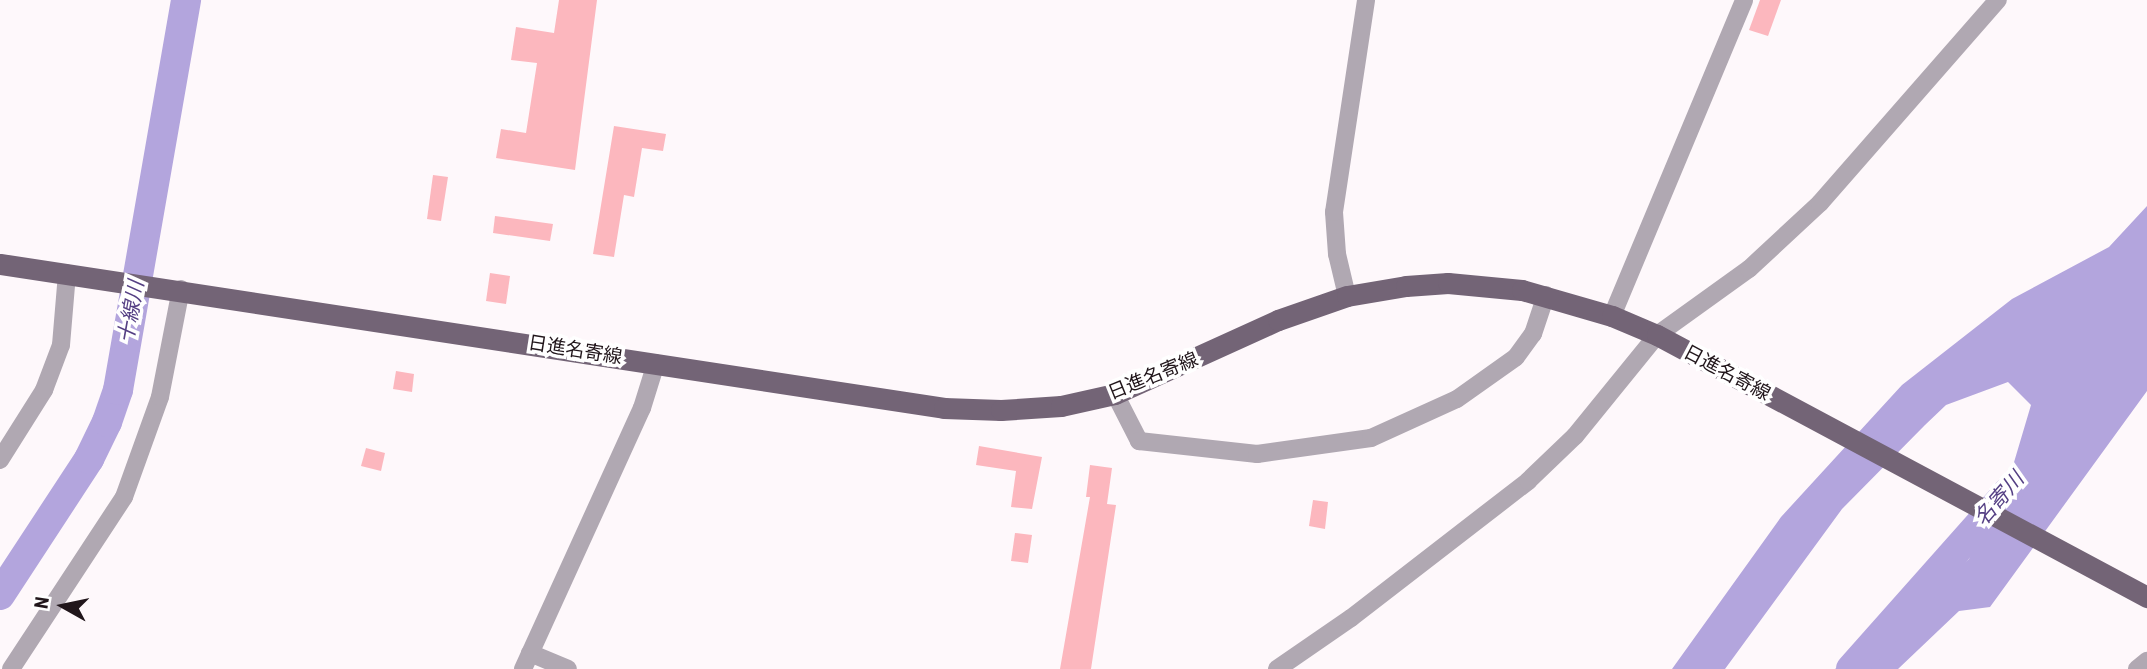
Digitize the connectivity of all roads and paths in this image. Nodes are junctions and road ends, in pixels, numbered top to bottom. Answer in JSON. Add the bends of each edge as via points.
{"nodes":[{"id":1,"x":1366,"y":0,"type":"edge"},
{"id":2,"x":1744,"y":0,"type":"edge"},
{"id":3,"x":1998,"y":0,"type":"edge"},
{"id":4,"x":0,"y":264,"type":"edge"},
{"id":5,"x":77,"y":275,"type":"junction"},
{"id":6,"x":171,"y":288,"type":"junction"},
{"id":7,"x":1546,"y":295,"type":"junction"},
{"id":8,"x":1347,"y":296,"type":"junction"},
{"id":9,"x":1612,"y":316,"type":"junction"},
{"id":10,"x":1657,"y":335,"type":"junction"},
{"id":11,"x":656,"y":363,"type":"junction"},
{"id":12,"x":1115,"y":394,"type":"junction"},
{"id":13,"x":0,"y":460,"type":"edge"},
{"id":14,"x":2147,"y":597,"type":"edge"},
{"id":15,"x":527,"y":661,"type":"edge"},
{"id":16,"x":2147,"y":661,"type":"edge"},
{"id":17,"x":11,"y":669,"type":"edge"},
{"id":18,"x":568,"y":669,"type":"edge"},
{"id":19,"x":1277,"y":669,"type":"edge"},
{"id":20,"x":2137,"y":669,"type":"edge"}],
"edges":[{"from":1,"to":8,"type":"street","via":[[1334,212]]},
{"from":2,"to":9,"type":"street"},
{"from":3,"to":10,"type":"street","via":[[1819,203],[1749,270]]},
{"from":4,"to":5,"type":"main road","name":"日進名寄線"},
{"from":5,"to":6,"type":"main road","name":"日進名寄線"},
{"from":5,"to":13,"type":"street","via":[[48,379]]},
{"from":6,"to":11,"type":"main road","name":"日進名寄線"},
{"from":6,"to":17,"type":"street","via":[[160,397],[124,497]]},
{"from":7,"to":8,"type":"main road","name":"日進名寄線","via":[[1448,283]]},
{"from":7,"to":9,"type":"main road","name":"日進名寄線"},
{"from":7,"to":12,"type":"street","via":[[1533,334],[1516,358],[1457,399],[1371,438],[1256,454],[1139,441]]},
{"from":8,"to":12,"type":"main road","name":"日進名寄線","via":[[1278,320]]},
{"from":9,"to":10,"type":"main road","name":"日進名寄線"},
{"from":10,"to":14,"type":"main road","name":"日進名寄線"},
{"from":10,"to":19,"type":"street","via":[[1575,436],[1528,481],[1351,618]]},
{"from":11,"to":12,"type":"main road","name":"日進名寄線","via":[[944,408],[1061,406]]},
{"from":11,"to":15,"type":"street","via":[[642,408]]},
{"from":15,"to":18,"type":"street"},
{"from":16,"to":20,"type":"street"}]}
